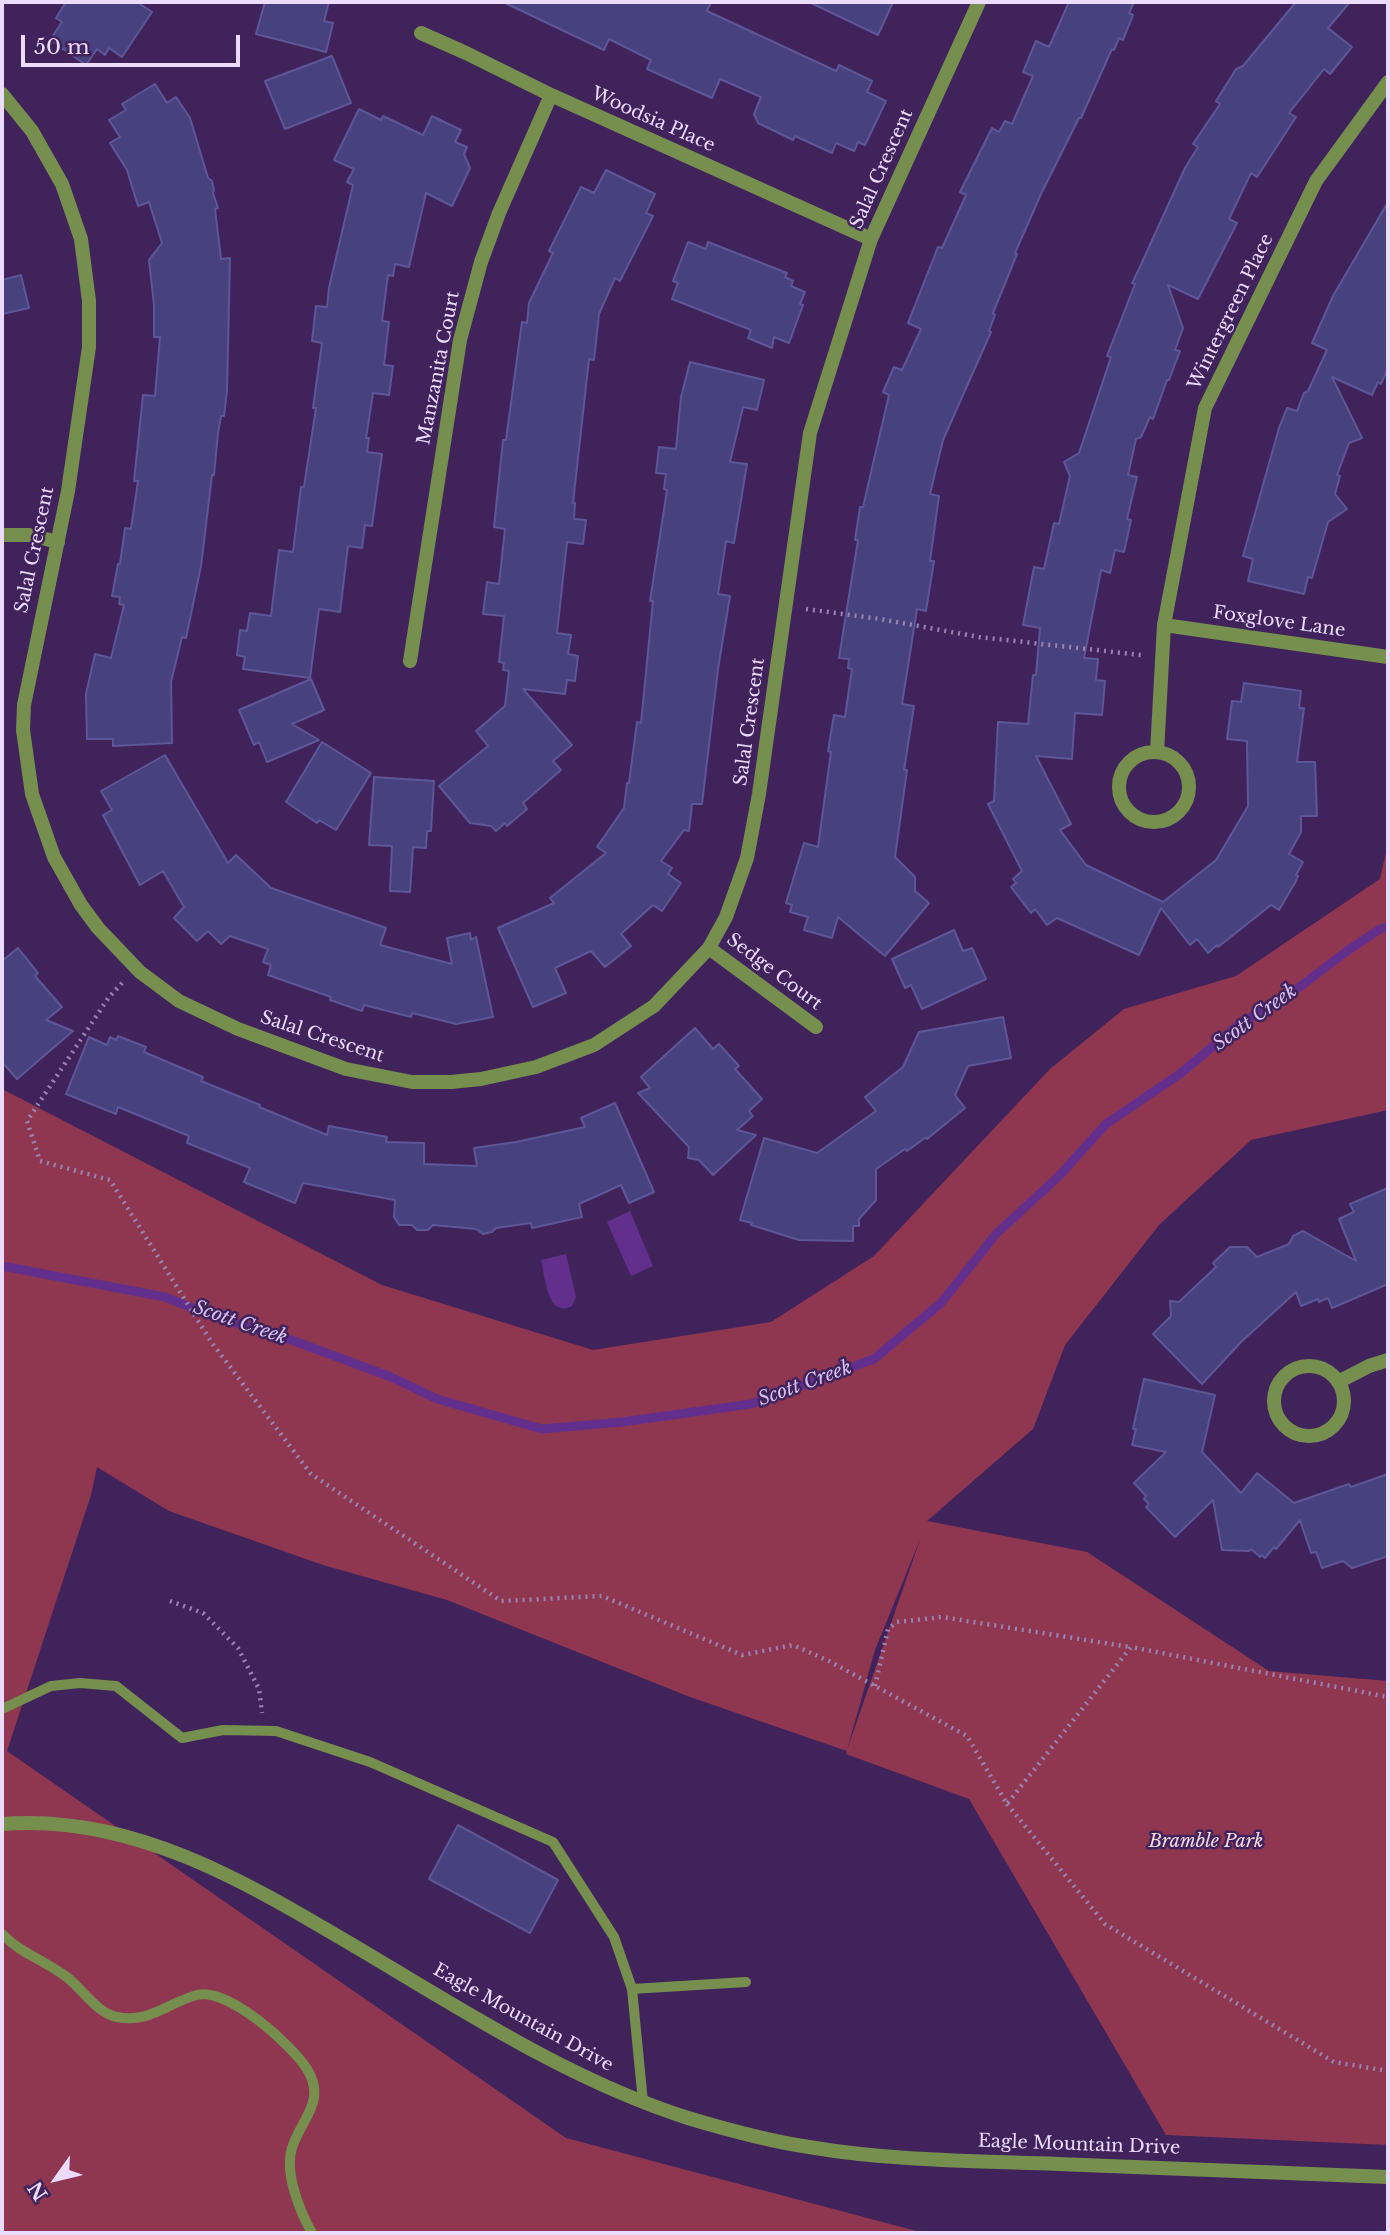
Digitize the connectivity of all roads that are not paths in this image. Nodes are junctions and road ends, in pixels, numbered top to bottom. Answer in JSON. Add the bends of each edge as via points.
{"nodes":[{"id":1,"x":979,"y":2,"type":"edge"},
{"id":2,"x":421,"y":33,"type":"dead end"},
{"id":3,"x":1388,"y":82,"type":"edge"},
{"id":4,"x":2,"y":94,"type":"edge"},
{"id":5,"x":551,"y":95,"type":"junction"},
{"id":6,"x":871,"y":239,"type":"junction"},
{"id":7,"x":2,"y":535,"type":"edge"},
{"id":8,"x":58,"y":542,"type":"junction"},
{"id":9,"x":1164,"y":625,"type":"junction"},
{"id":10,"x":1388,"y":657,"type":"edge"},
{"id":11,"x":410,"y":661,"type":"dead end"},
{"id":12,"x":1157,"y":752,"type":"junction"},
{"id":13,"x":709,"y":948,"type":"junction"},
{"id":14,"x":816,"y":1027,"type":"dead end"},
{"id":15,"x":1388,"y":1360,"type":"edge"},
{"id":16,"x":1338,"y":1382,"type":"junction"},
{"id":17,"x":2,"y":1709,"type":"edge"},
{"id":18,"x":2,"y":1824,"type":"edge"},
{"id":19,"x":2,"y":1934,"type":"edge"},
{"id":20,"x":746,"y":1982,"type":"dead end"},
{"id":21,"x":632,"y":1989,"type":"junction"},
{"id":22,"x":643,"y":2102,"type":"junction"},
{"id":23,"x":1388,"y":2177,"type":"edge"},
{"id":24,"x":312,"y":2233,"type":"edge"}],
"edges":[{"from":1,"to":6,"type":"street","name":"Salal Crescent"},
{"from":2,"to":5,"type":"street","name":"Woodsia Place"},
{"from":3,"to":9,"type":"street","name":"Wintergreen Place","via":[[1316,181],[1205,408]]},
{"from":4,"to":8,"type":"street","name":"Salal Crescent","via":[[32,131],[62,184],[85,264],[89,347]]},
{"from":5,"to":6,"type":"street","name":"Woodsia Place"},
{"from":5,"to":11,"type":"street","name":"Manzanita Court","via":[[499,213],[463,327]]},
{"from":6,"to":13,"type":"street","name":"Salal Crescent","via":[[810,433],[747,858],[726,917]]},
{"from":7,"to":8,"type":"street"},
{"from":8,"to":13,"type":"street","name":"Salal Crescent","via":[[24,705],[32,794],[54,857],[81,905],[140,972],[179,1001],[238,1029],[346,1069],[412,1082],[450,1082],[511,1074],[594,1045],[654,1006]]},
{"from":9,"to":10,"type":"street","name":"Foxglove Lane"},
{"from":9,"to":12,"type":"street","name":"Wintergreen Place"},
{"from":12,"to":12,"type":"street","via":[[1134,758],[1119,787],[1125,808],[1145,821],[1168,819],[1178,812],[1189,791],[1183,768]]},
{"from":13,"to":14,"type":"street","name":"Sedge Court"},
{"from":15,"to":16,"type":"street"},
{"from":16,"to":16,"type":"street","via":[[1321,1368],[1299,1368],[1281,1380],[1275,1412],[1289,1430],[1300,1435],[1324,1433],[1334,1426],[1344,1405]]},
{"from":17,"to":21,"type":"lane","via":[[51,1686],[116,1686],[181,1738],[223,1730],[276,1731],[370,1762],[553,1842],[614,1937]]},
{"from":18,"to":22,"type":"street","name":"Eagle Mountain Drive","via":[[95,1828],[194,1860],[315,1923],[548,2058]]},
{"from":19,"to":24,"type":"lane","via":[[26,1954],[66,1976],[114,2017],[149,2016],[197,1995],[211,1994],[263,2024],[290,2047],[314,2084],[314,2101],[291,2149],[295,2197]]},
{"from":20,"to":21,"type":"lane"},
{"from":21,"to":22,"type":"lane"},
{"from":22,"to":23,"type":"street","name":"Eagle Mountain Drive","via":[[728,2129],[846,2152]]}]}
